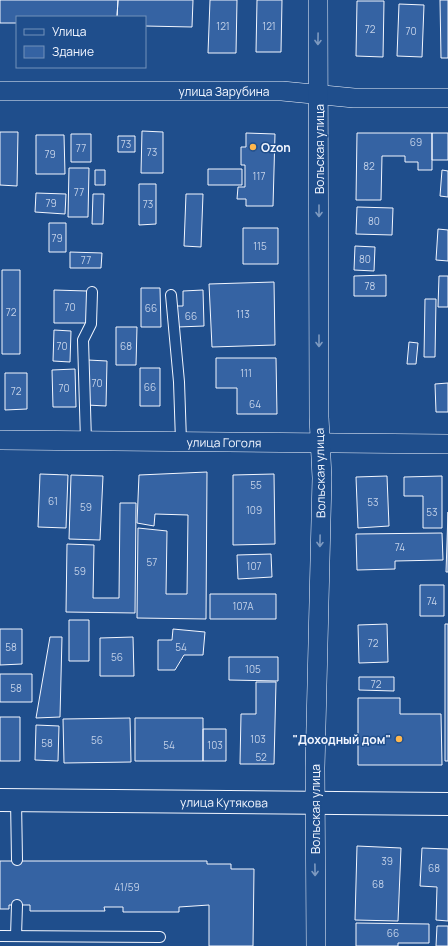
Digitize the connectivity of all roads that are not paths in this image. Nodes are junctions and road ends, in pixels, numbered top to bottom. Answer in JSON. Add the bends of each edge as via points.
{"nodes":[{"id":1,"x":318,"y":0,"type":"edge"},
{"id":2,"x":0,"y":91,"type":"edge"},
{"id":3,"x":319,"y":94,"type":"junction"},
{"id":4,"x":448,"y":98,"type":"edge"},
{"id":5,"x":92,"y":292,"type":"dead end"},
{"id":6,"x":171,"y":295,"type":"dead end"},
{"id":7,"x":0,"y":440,"type":"edge"},
{"id":8,"x":86,"y":441,"type":"junction"},
{"id":9,"x":181,"y":441,"type":"junction"},
{"id":10,"x":320,"y":442,"type":"junction"},
{"id":11,"x":448,"y":444,"type":"edge"},
{"id":12,"x":8,"y":800,"type":"edge"},
{"id":13,"x":314,"y":803,"type":"junction"},
{"id":14,"x":448,"y":804,"type":"edge"},
{"id":15,"x":17,"y":860,"type":"dead end"},
{"id":16,"x":17,"y":905,"type":"dead end"},
{"id":17,"x":0,"y":936,"type":"edge"},
{"id":18,"x":16,"y":936,"type":"junction"},
{"id":19,"x":160,"y":937,"type":"dead end"},
{"id":20,"x":316,"y":946,"type":"edge"}],
"edges":[{"from":1,"to":3,"type":"street","name":"Вольская улица","one_way":true},
{"from":2,"to":3,"type":"street","name":"улица Зарубина","via":[[282,91]]},
{"from":3,"to":4,"type":"street","name":"улица Зарубина","via":[[354,98]]},
{"from":3,"to":10,"type":"street","name":"Вольская улица","one_way":true},
{"from":5,"to":8,"type":"lane","via":[[91,324],[83,340]]},
{"from":6,"to":9,"type":"lane","via":[[179,382]]},
{"from":7,"to":8,"type":"street","name":"улица Гоголя"},
{"from":8,"to":9,"type":"street","name":"улица Гоголя"},
{"from":9,"to":10,"type":"street","name":"улица Гоголя"},
{"from":10,"to":11,"type":"street","name":"улица Гоголя"},
{"from":10,"to":13,"type":"street","name":"Вольская улица","one_way":true,"via":[[322,478]]},
{"from":12,"to":13,"type":"street","name":"улица Кутякова"},
{"from":12,"to":15,"type":"lane"},
{"from":13,"to":14,"type":"street","name":"улица Кутякова"},
{"from":13,"to":20,"type":"street","name":"Вольская улица","one_way":true},
{"from":16,"to":18,"type":"lane"},
{"from":17,"to":18,"type":"lane"},
{"from":18,"to":19,"type":"lane"}]}
